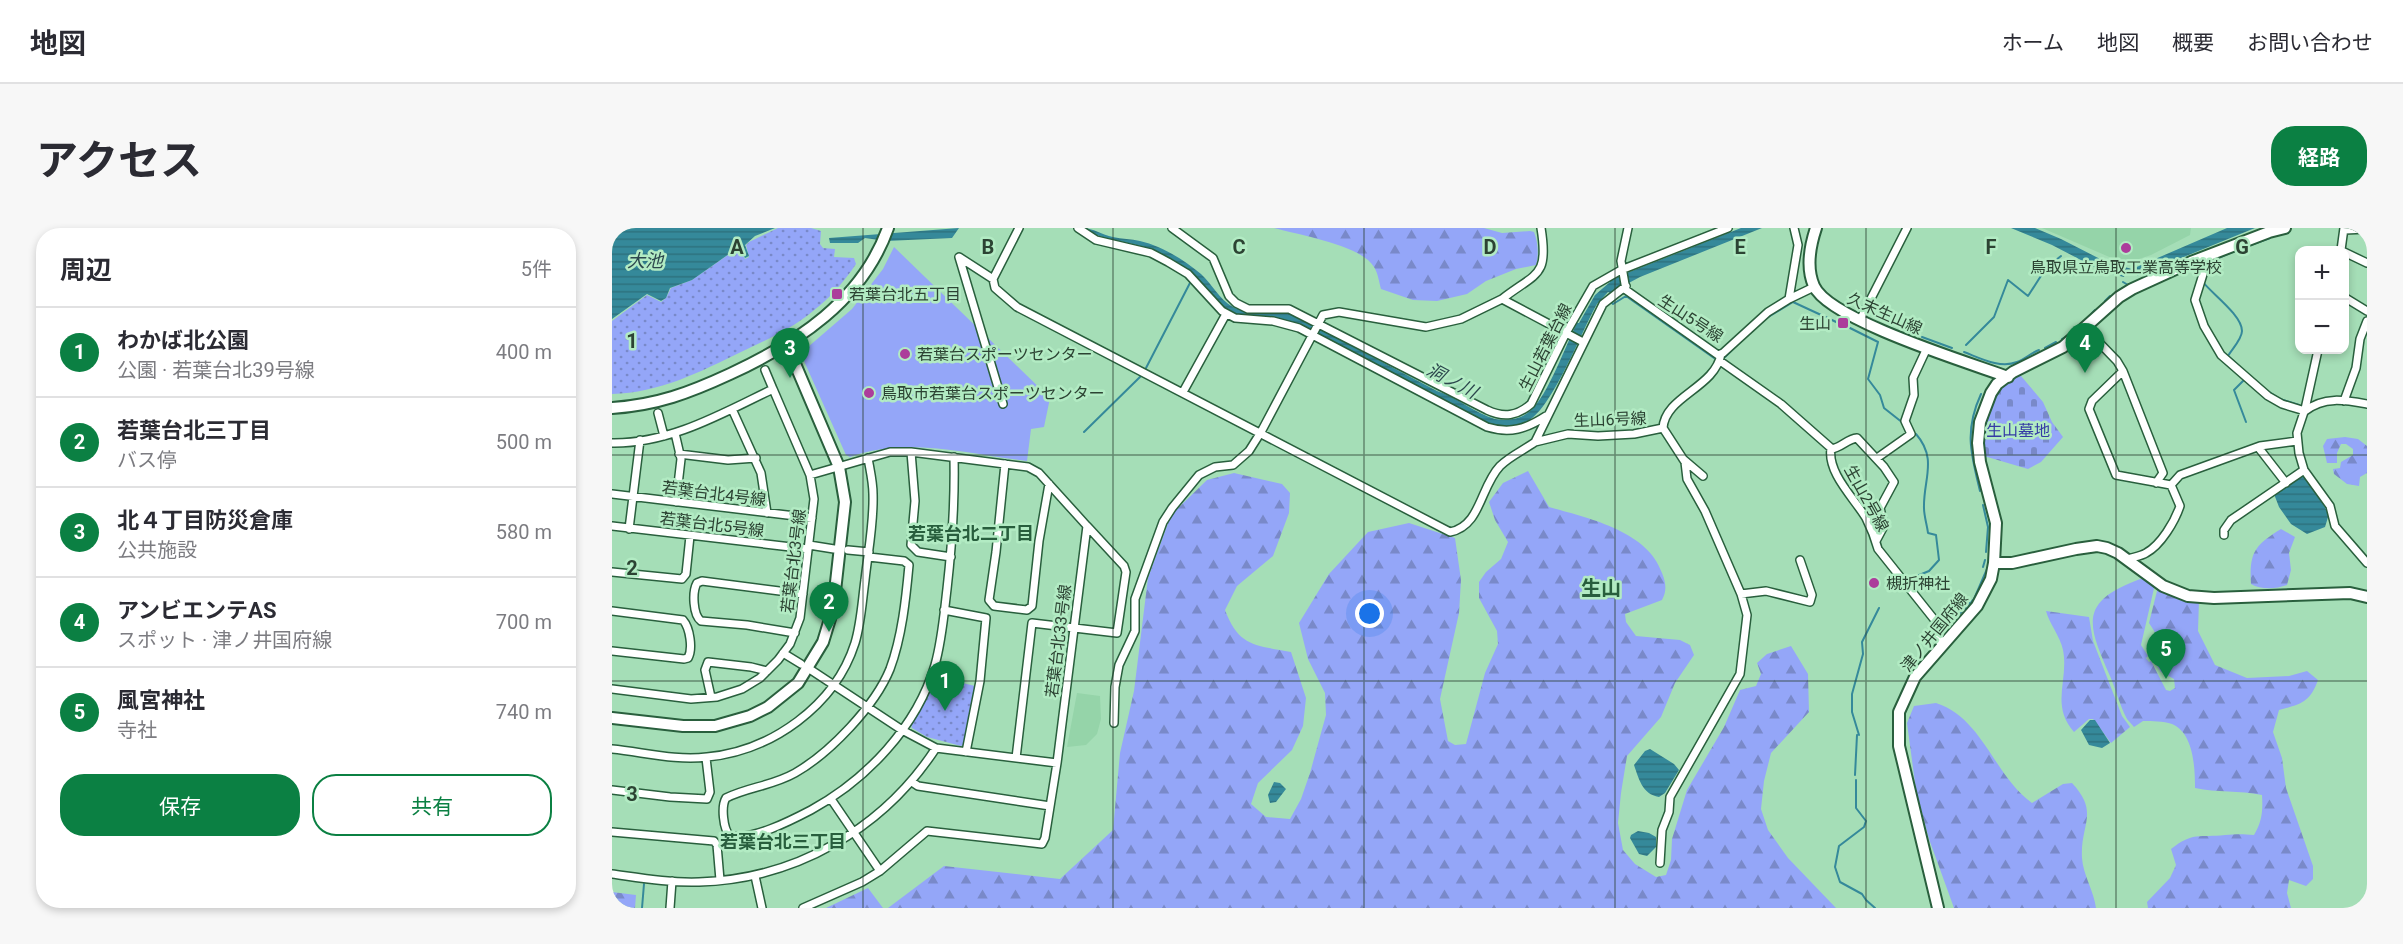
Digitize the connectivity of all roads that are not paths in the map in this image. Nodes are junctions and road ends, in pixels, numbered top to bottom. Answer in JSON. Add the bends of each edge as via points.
{"nodes":[{"id":1,"x":888,"y":228,"type":"edge"},
{"id":2,"x":1019,"y":228,"type":"edge"},
{"id":3,"x":1078,"y":228,"type":"edge"},
{"id":4,"x":1172,"y":228,"type":"edge"},
{"id":5,"x":1541,"y":228,"type":"edge"},
{"id":6,"x":1628,"y":228,"type":"edge"},
{"id":7,"x":1728,"y":228,"type":"edge"},
{"id":8,"x":1794,"y":228,"type":"edge"},
{"id":9,"x":1816,"y":228,"type":"edge"},
{"id":10,"x":1906,"y":228,"type":"edge"},
{"id":11,"x":2285,"y":228,"type":"edge"},
{"id":12,"x":2345,"y":229,"type":"edge"},
{"id":13,"x":2367,"y":229,"type":"edge"},
{"id":14,"x":2343,"y":246,"type":"edge"},
{"id":15,"x":2349,"y":254,"type":"edge"},
{"id":16,"x":2209,"y":255,"type":"junction"},
{"id":17,"x":2367,"y":263,"type":"edge"},
{"id":18,"x":1622,"y":270,"type":"junction"},
{"id":19,"x":993,"y":279,"type":"junction"},
{"id":20,"x":1626,"y":286,"type":"junction"},
{"id":21,"x":1814,"y":287,"type":"junction"},
{"id":22,"x":1502,"y":299,"type":"junction"},
{"id":23,"x":1789,"y":299,"type":"junction"},
{"id":24,"x":2349,"y":300,"type":"edge"},
{"id":25,"x":2367,"y":311,"type":"edge"},
{"id":26,"x":1226,"y":314,"type":"junction"},
{"id":27,"x":1860,"y":320,"type":"junction"},
{"id":28,"x":2367,"y":321,"type":"edge"},
{"id":29,"x":1317,"y":323,"type":"junction"},
{"id":30,"x":2086,"y":329,"type":"junction"},
{"id":31,"x":1566,"y":333,"type":"junction"},
{"id":32,"x":1311,"y":335,"type":"junction"},
{"id":33,"x":1583,"y":342,"type":"junction"},
{"id":34,"x":787,"y":345,"type":"junction"},
{"id":35,"x":1927,"y":348,"type":"junction"},
{"id":36,"x":2317,"y":354,"type":"edge"},
{"id":37,"x":1720,"y":357,"type":"junction"},
{"id":38,"x":765,"y":370,"type":"dead end"},
{"id":39,"x":2123,"y":372,"type":"junction"},
{"id":40,"x":2008,"y":376,"type":"junction"},
{"id":41,"x":773,"y":389,"type":"junction"},
{"id":42,"x":1183,"y":392,"type":"junction"},
{"id":43,"x":2344,"y":401,"type":"junction"},
{"id":44,"x":1003,"y":404,"type":"dead end"},
{"id":45,"x":2367,"y":404,"type":"edge"},
{"id":46,"x":612,"y":408,"type":"edge"},
{"id":47,"x":732,"y":409,"type":"junction"},
{"id":48,"x":2305,"y":411,"type":"junction"},
{"id":49,"x":658,"y":413,"type":"dead end"},
{"id":50,"x":1546,"y":416,"type":"junction"},
{"id":51,"x":1663,"y":428,"type":"junction"},
{"id":52,"x":1261,"y":432,"type":"junction"},
{"id":53,"x":675,"y":433,"type":"junction"},
{"id":54,"x":664,"y":435,"type":"junction"},
{"id":55,"x":640,"y":440,"type":"junction"},
{"id":56,"x":2297,"y":441,"type":"junction"},
{"id":57,"x":1535,"y":442,"type":"junction"},
{"id":58,"x":612,"y":443,"type":"edge"},
{"id":59,"x":2258,"y":447,"type":"junction"},
{"id":60,"x":1831,"y":449,"type":"junction"},
{"id":61,"x":911,"y":452,"type":"junction"},
{"id":62,"x":679,"y":454,"type":"junction"},
{"id":63,"x":954,"y":457,"type":"junction"},
{"id":64,"x":756,"y":458,"type":"junction"},
{"id":65,"x":868,"y":458,"type":"junction"},
{"id":66,"x":1876,"y":458,"type":"junction"},
{"id":67,"x":1683,"y":459,"type":"junction"},
{"id":68,"x":1005,"y":464,"type":"junction"},
{"id":69,"x":839,"y":467,"type":"junction"},
{"id":70,"x":2304,"y":470,"type":"junction"},
{"id":71,"x":810,"y":475,"type":"junction"},
{"id":72,"x":1703,"y":476,"type":"dead end"},
{"id":73,"x":2157,"y":483,"type":"junction"},
{"id":74,"x":2286,"y":483,"type":"junction"},
{"id":75,"x":1049,"y":484,"type":"junction"},
{"id":76,"x":2171,"y":485,"type":"junction"},
{"id":77,"x":612,"y":494,"type":"edge"},
{"id":78,"x":634,"y":496,"type":"junction"},
{"id":79,"x":676,"y":502,"type":"junction"},
{"id":80,"x":768,"y":513,"type":"junction"},
{"id":81,"x":812,"y":518,"type":"junction"},
{"id":82,"x":612,"y":526,"type":"edge"},
{"id":83,"x":1087,"y":526,"type":"junction"},
{"id":84,"x":630,"y":529,"type":"junction"},
{"id":85,"x":2224,"y":535,"type":"dead end"},
{"id":86,"x":690,"y":536,"type":"junction"},
{"id":87,"x":1876,"y":541,"type":"junction"},
{"id":88,"x":808,"y":547,"type":"junction"},
{"id":89,"x":834,"y":549,"type":"dead end"},
{"id":90,"x":848,"y":550,"type":"dead end"},
{"id":91,"x":869,"y":555,"type":"junction"},
{"id":92,"x":951,"y":557,"type":"junction"},
{"id":93,"x":2128,"y":559,"type":"junction"},
{"id":94,"x":1800,"y":560,"type":"dead end"},
{"id":95,"x":1994,"y":563,"type":"junction"},
{"id":96,"x":2367,"y":563,"type":"edge"},
{"id":97,"x":612,"y":572,"type":"edge"},
{"id":98,"x":803,"y":594,"type":"junction"},
{"id":99,"x":1741,"y":594,"type":"junction"},
{"id":100,"x":2367,"y":597,"type":"edge"},
{"id":101,"x":944,"y":610,"type":"junction"},
{"id":102,"x":612,"y":611,"type":"edge"},
{"id":103,"x":1073,"y":628,"type":"junction"},
{"id":104,"x":795,"y":633,"type":"junction"},
{"id":105,"x":1942,"y":645,"type":"junction"},
{"id":106,"x":612,"y":651,"type":"edge"},
{"id":107,"x":783,"y":653,"type":"junction"},
{"id":108,"x":804,"y":666,"type":"junction"},
{"id":109,"x":767,"y":671,"type":"junction"},
{"id":110,"x":833,"y":685,"type":"junction"},
{"id":111,"x":612,"y":688,"type":"edge"},
{"id":112,"x":711,"y":698,"type":"junction"},
{"id":113,"x":868,"y":707,"type":"junction"},
{"id":114,"x":612,"y":717,"type":"edge"},
{"id":115,"x":1114,"y":723,"type":"dead end"},
{"id":116,"x":902,"y":730,"type":"junction"},
{"id":117,"x":936,"y":748,"type":"junction"},
{"id":118,"x":612,"y":749,"type":"edge"},
{"id":119,"x":966,"y":752,"type":"junction"},
{"id":120,"x":706,"y":758,"type":"junction"},
{"id":121,"x":1016,"y":758,"type":"junction"},
{"id":122,"x":1057,"y":764,"type":"junction"},
{"id":123,"x":912,"y":782,"type":"junction"},
{"id":124,"x":612,"y":790,"type":"edge"},
{"id":125,"x":831,"y":799,"type":"junction"},
{"id":126,"x":1050,"y":806,"type":"junction"},
{"id":127,"x":612,"y":832,"type":"edge"},
{"id":128,"x":852,"y":834,"type":"junction"},
{"id":129,"x":1660,"y":863,"type":"dead end"},
{"id":130,"x":880,"y":871,"type":"junction"},
{"id":131,"x":612,"y":874,"type":"edge"},
{"id":132,"x":755,"y":876,"type":"junction"},
{"id":133,"x":720,"y":880,"type":"junction"},
{"id":134,"x":672,"y":881,"type":"junction"},
{"id":135,"x":670,"y":908,"type":"edge"},
{"id":136,"x":762,"y":908,"type":"edge"},
{"id":137,"x":803,"y":908,"type":"edge"},
{"id":138,"x":1938,"y":908,"type":"edge"}],
"edges":[{"from":1,"to":34,"type":"street","via":[[874,259],[847,296]]},
{"from":2,"to":19,"type":"street"},
{"from":3,"to":26,"type":"street","via":[[1096,240],[1168,261],[1188,274]]},
{"from":4,"to":29,"type":"street","via":[[1214,258],[1228,296],[1236,303],[1248,309],[1289,309]]},
{"from":5,"to":22,"type":"street","via":[[1545,258],[1542,270]]},
{"from":6,"to":18,"type":"street"},
{"from":7,"to":18,"type":"street","name":"生山若葉台線"},
{"from":8,"to":23,"type":"street","via":[[1798,245]]},
{"from":9,"to":21,"type":"street","via":[[1809,254]]},
{"from":10,"to":27,"type":"street"},
{"from":11,"to":16,"type":"street","name":"津ノ井国府線"},
{"from":12,"to":13,"type":"street"},
{"from":12,"to":14,"type":"street"},
{"from":15,"to":17,"type":"street"},
{"from":16,"to":30,"type":"street","name":"津ノ井国府線","via":[[2119,297]]},
{"from":16,"to":48,"type":"street","via":[[2195,300],[2221,355],[2274,400]]},
{"from":18,"to":20,"type":"street"},
{"from":18,"to":31,"type":"street","name":"生山若葉台線","via":[[1593,286]]},
{"from":19,"to":42,"type":"street","via":[[995,288],[1017,307]]},
{"from":19,"to":44,"type":"street","via":[[959,257]]},
{"from":20,"to":33,"type":"street","name":"生山6号線","via":[[1603,304]]},
{"from":20,"to":37,"type":"street","name":"生山5号線","via":[[1635,297]]},
{"from":21,"to":23,"type":"street","name":"生山5号線"},
{"from":21,"to":27,"type":"street","name":"久末生山線","via":[[1825,300]]},
{"from":22,"to":29,"type":"street","via":[[1461,319],[1426,327],[1339,312],[1323,315]]},
{"from":22,"to":31,"type":"street"},
{"from":23,"to":37,"type":"street","name":"生山5号線","via":[[1768,312]]},
{"from":24,"to":25,"type":"street"},
{"from":26,"to":32,"type":"street","via":[[1244,320],[1288,324]]},
{"from":26,"to":42,"type":"street"},
{"from":27,"to":35,"type":"street","name":"久末生山線"},
{"from":28,"to":43,"type":"street"},
{"from":29,"to":31,"type":"street","name":"生山若葉台線","via":[[1505,416],[1522,412],[1531,404]]},
{"from":29,"to":32,"type":"street"},
{"from":30,"to":39,"type":"street"},
{"from":30,"to":40,"type":"street","name":"津ノ井国府線","via":[[2064,347]]},
{"from":31,"to":33,"type":"street"},
{"from":32,"to":50,"type":"street","via":[[1487,427],[1515,431]]},
{"from":32,"to":52,"type":"street"},
{"from":33,"to":50,"type":"street","name":"生山6号線"},
{"from":34,"to":46,"type":"street","via":[[688,393]]},
{"from":34,"to":69,"type":"street"},
{"from":35,"to":40,"type":"street","name":"久末生山線"},
{"from":35,"to":66,"type":"street","via":[[1913,378],[1914,395],[1905,421],[1911,434]]},
{"from":36,"to":48,"type":"street"},
{"from":37,"to":51,"type":"street","name":"生山6号線","via":[[1719,366],[1665,415]]},
{"from":37,"to":60,"type":"street","name":"生山2号線"},
{"from":38,"to":41,"type":"street","name":"若葉台北3号線"},
{"from":39,"to":73,"type":"street","via":[[2163,473]]},
{"from":39,"to":73,"type":"street","via":[[2092,401],[2089,409],[2116,475]]},
{"from":40,"to":95,"type":"street","name":"津ノ井国府線","via":[[1991,393],[1985,406],[1978,442],[1996,523]]},
{"from":41,"to":47,"type":"street"},
{"from":41,"to":71,"type":"street","name":"若葉台北3号線"},
{"from":42,"to":52,"type":"street"},
{"from":43,"to":45,"type":"street"},
{"from":43,"to":48,"type":"street","via":[[2320,401]]},
{"from":47,"to":53,"type":"street"},
{"from":47,"to":64,"type":"street"},
{"from":48,"to":56,"type":"street"},
{"from":49,"to":54,"type":"street"},
{"from":50,"to":57,"type":"street","name":"生山6号線"},
{"from":51,"to":57,"type":"street","name":"生山6号線","via":[[1616,435],[1568,434]]},
{"from":51,"to":67,"type":"street"},
{"from":52,"to":57,"type":"street","via":[[1450,532],[1472,520],[1487,483],[1500,466]]},
{"from":52,"to":115,"type":"street","via":[[1249,451],[1233,465],[1215,467],[1199,475],[1164,522],[1135,599],[1135,631],[1119,665]]},
{"from":53,"to":54,"type":"street"},
{"from":53,"to":62,"type":"street"},
{"from":54,"to":55,"type":"street"},
{"from":55,"to":58,"type":"street"},
{"from":55,"to":78,"type":"street"},
{"from":56,"to":59,"type":"street"},
{"from":56,"to":70,"type":"street"},
{"from":59,"to":74,"type":"street"},
{"from":59,"to":76,"type":"street","via":[[2180,475]]},
{"from":60,"to":66,"type":"street","via":[[1857,438]]},
{"from":60,"to":87,"type":"street","name":"生山2号線","via":[[1830,457],[1841,482]]},
{"from":61,"to":63,"type":"street"},
{"from":61,"to":65,"type":"street"},
{"from":61,"to":92,"type":"street","via":[[915,501],[911,545],[918,552]]},
{"from":62,"to":64,"type":"street","via":[[728,460]]},
{"from":62,"to":79,"type":"street"},
{"from":63,"to":68,"type":"street"},
{"from":63,"to":92,"type":"street"},
{"from":64,"to":80,"type":"street"},
{"from":65,"to":69,"type":"street"},
{"from":65,"to":91,"type":"street","via":[[873,492]]},
{"from":66,"to":87,"type":"street","via":[[1894,482],[1880,508],[1884,526]]},
{"from":67,"to":72,"type":"street"},
{"from":67,"to":99,"type":"street","via":[[1693,492]]},
{"from":68,"to":75,"type":"street","via":[[1033,469]]},
{"from":68,"to":75,"type":"street","via":[[989,600],[992,605],[1027,610],[1032,606]]},
{"from":69,"to":71,"type":"street"},
{"from":69,"to":108,"type":"street","via":[[845,502],[833,609],[823,642]]},
{"from":70,"to":74,"type":"street"},
{"from":70,"to":96,"type":"street","via":[[2330,506],[2335,526]]},
{"from":71,"to":81,"type":"street","name":"若葉台北3号線"},
{"from":73,"to":76,"type":"street"},
{"from":74,"to":85,"type":"street","via":[[2231,520]]},
{"from":75,"to":83,"type":"street"},
{"from":76,"to":93,"type":"street","via":[[2180,513],[2154,547]]},
{"from":77,"to":78,"type":"street","name":"若葉台北4号線"},
{"from":78,"to":79,"type":"street","name":"若葉台北4号線"},
{"from":78,"to":84,"type":"street"},
{"from":79,"to":80,"type":"street","name":"若葉台北4号線"},
{"from":80,"to":81,"type":"street","name":"若葉台北4号線"},
{"from":81,"to":88,"type":"street","name":"若葉台北3号線"},
{"from":82,"to":84,"type":"street","name":"若葉台北5号線"},
{"from":83,"to":103,"type":"street","name":"若葉台北33号線"},
{"from":83,"to":103,"type":"street","via":[[1124,566],[1125,583],[1117,633]]},
{"from":84,"to":86,"type":"street","name":"若葉台北5号線"},
{"from":86,"to":88,"type":"street","name":"若葉台北5号線"},
{"from":86,"to":97,"type":"street","via":[[686,574],[682,579]]},
{"from":87,"to":105,"type":"street","name":"生山2号線","via":[[1878,549],[1937,623]]},
{"from":88,"to":89,"type":"street","name":"若葉台北5号線"},
{"from":88,"to":98,"type":"street","name":"若葉台北3号線"},
{"from":90,"to":91,"type":"street"},
{"from":91,"to":110,"type":"street","via":[[856,638]]},
{"from":91,"to":113,"type":"street","via":[[909,565],[900,631],[890,669]]},
{"from":92,"to":101,"type":"street"},
{"from":93,"to":95,"type":"street","via":[[2097,546]]},
{"from":93,"to":100,"type":"street","via":[[2163,586],[2188,596],[2350,593]]},
{"from":94,"to":99,"type":"street","via":[[1812,595],[1810,602],[1766,591]]},
{"from":95,"to":105,"type":"street","name":"津ノ井国府線","via":[[1991,579],[1977,606]]},
{"from":98,"to":104,"type":"street","name":"若葉台北3号線"},
{"from":98,"to":104,"type":"street","via":[[702,581],[694,588],[696,615],[701,621]]},
{"from":99,"to":129,"type":"street","via":[[1747,615],[1740,674],[1670,796]]},
{"from":101,"to":116,"type":"street","via":[[934,667]]},
{"from":101,"to":119,"type":"street","via":[[987,618]]},
{"from":102,"to":106,"type":"street","via":[[683,620],[691,652],[684,659]]},
{"from":103,"to":121,"type":"street","via":[[1032,623]]},
{"from":103,"to":122,"type":"street","name":"若葉台北33号線"},
{"from":104,"to":107,"type":"street","name":"若葉台北3号線"},
{"from":105,"to":138,"type":"street","name":"津ノ井国府線","via":[[1909,688],[1899,712],[1898,729]]},
{"from":107,"to":108,"type":"street"},
{"from":107,"to":109,"type":"street","name":"若葉台北3号線"},
{"from":108,"to":110,"type":"street"},
{"from":108,"to":114,"type":"street","via":[[798,683],[768,707],[731,722],[684,726]]},
{"from":109,"to":112,"type":"street","name":"若葉台北3号線","via":[[742,689]]},
{"from":109,"to":112,"type":"street","via":[[708,662],[705,670]]},
{"from":110,"to":113,"type":"street"},
{"from":110,"to":120,"type":"street","via":[[792,726],[768,741]]},
{"from":111,"to":112,"type":"street","name":"若葉台北3号線","via":[[690,699]]},
{"from":113,"to":116,"type":"street"},
{"from":113,"to":125,"type":"street","via":[[813,762],[774,783],[726,798],[723,804],[727,834],[733,837],[766,830]]},
{"from":116,"to":117,"type":"street"},
{"from":116,"to":125,"type":"street","via":[[863,773]]},
{"from":117,"to":119,"type":"street"},
{"from":117,"to":123,"type":"street"},
{"from":118,"to":120,"type":"street"},
{"from":119,"to":121,"type":"street"},
{"from":120,"to":124,"type":"street","via":[[710,792],[707,799]]},
{"from":121,"to":122,"type":"street"},
{"from":122,"to":126,"type":"street","name":"若葉台北33号線"},
{"from":123,"to":126,"type":"street"},
{"from":123,"to":128,"type":"street"},
{"from":125,"to":128,"type":"street"},
{"from":126,"to":130,"type":"street","name":"若葉台北33号線","via":[[1042,844],[927,831]]},
{"from":127,"to":133,"type":"street","via":[[714,842]]},
{"from":128,"to":130,"type":"street"},
{"from":128,"to":132,"type":"street","via":[[837,845]]},
{"from":130,"to":137,"type":"street"},
{"from":131,"to":134,"type":"street"},
{"from":132,"to":133,"type":"street"},
{"from":132,"to":136,"type":"street"},
{"from":133,"to":134,"type":"street"},
{"from":134,"to":135,"type":"street"}]}
